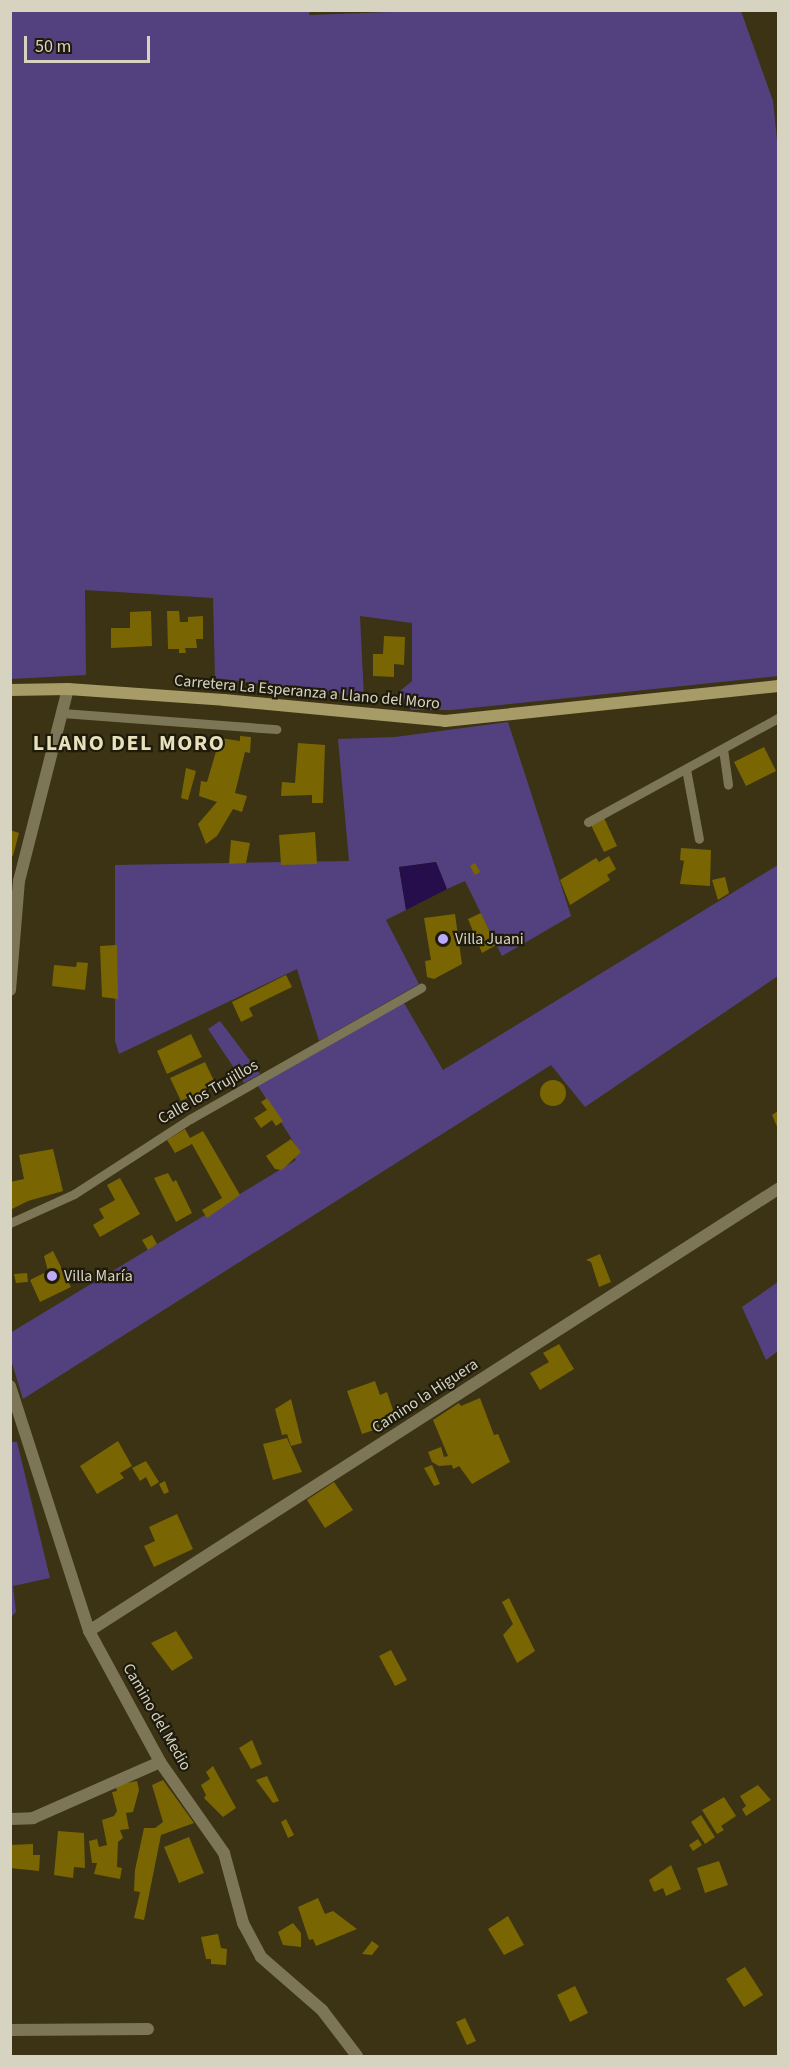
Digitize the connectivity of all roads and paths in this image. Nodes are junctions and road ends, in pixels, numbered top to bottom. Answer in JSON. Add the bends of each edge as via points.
{"nodes":[{"id":1,"x":778,"y":686,"type":"edge"},
{"id":2,"x":68,"y":689,"type":"junction"},
{"id":3,"x":10,"y":690,"type":"edge"},
{"id":4,"x":62,"y":713,"type":"junction"},
{"id":5,"x":778,"y":718,"type":"edge"},
{"id":6,"x":276,"y":729,"type":"dead end"},
{"id":7,"x":723,"y":748,"type":"junction"},
{"id":8,"x":686,"y":769,"type":"junction"},
{"id":9,"x":728,"y":785,"type":"dead end"},
{"id":10,"x":588,"y":822,"type":"dead end"},
{"id":11,"x":699,"y":838,"type":"dead end"},
{"id":12,"x":421,"y":988,"type":"dead end"},
{"id":13,"x":10,"y":990,"type":"edge"},
{"id":14,"x":778,"y":1189,"type":"edge"},
{"id":15,"x":10,"y":1223,"type":"edge"},
{"id":16,"x":10,"y":1386,"type":"edge"},
{"id":17,"x":89,"y":1631,"type":"junction"},
{"id":18,"x":160,"y":1762,"type":"junction"},
{"id":19,"x":10,"y":1820,"type":"edge"},
{"id":20,"x":148,"y":2029,"type":"dead end"},
{"id":21,"x":10,"y":2030,"type":"edge"},
{"id":22,"x":357,"y":2056,"type":"edge"}],
"edges":[{"from":1,"to":2,"type":"main road","name":"Carretera La Esperanza a Llano del Moro","via":[[445,721]]},
{"from":2,"to":3,"type":"main road","name":"Carretera La Esperanza a Llano del Moro"},
{"from":2,"to":4,"type":"street"},
{"from":4,"to":6,"type":"lane"},
{"from":4,"to":13,"type":"street","via":[[20,881]]},
{"from":5,"to":7,"type":"lane"},
{"from":7,"to":8,"type":"lane"},
{"from":7,"to":9,"type":"lane"},
{"from":8,"to":10,"type":"lane"},
{"from":8,"to":11,"type":"lane"},
{"from":12,"to":15,"type":"lane","name":"Calle los Trujillos","via":[[181,1124],[74,1194]]},
{"from":14,"to":17,"type":"street","name":"Camino la Higuera"},
{"from":16,"to":17,"type":"street","name":"Camino del Medio"},
{"from":17,"to":18,"type":"street","name":"Camino del Medio"},
{"from":18,"to":19,"type":"street","via":[[33,1818]]},
{"from":18,"to":22,"type":"street","name":"Camino del Medio","via":[[224,1853],[243,1923],[261,1957],[322,2010]]},
{"from":20,"to":21,"type":"street"}]}
